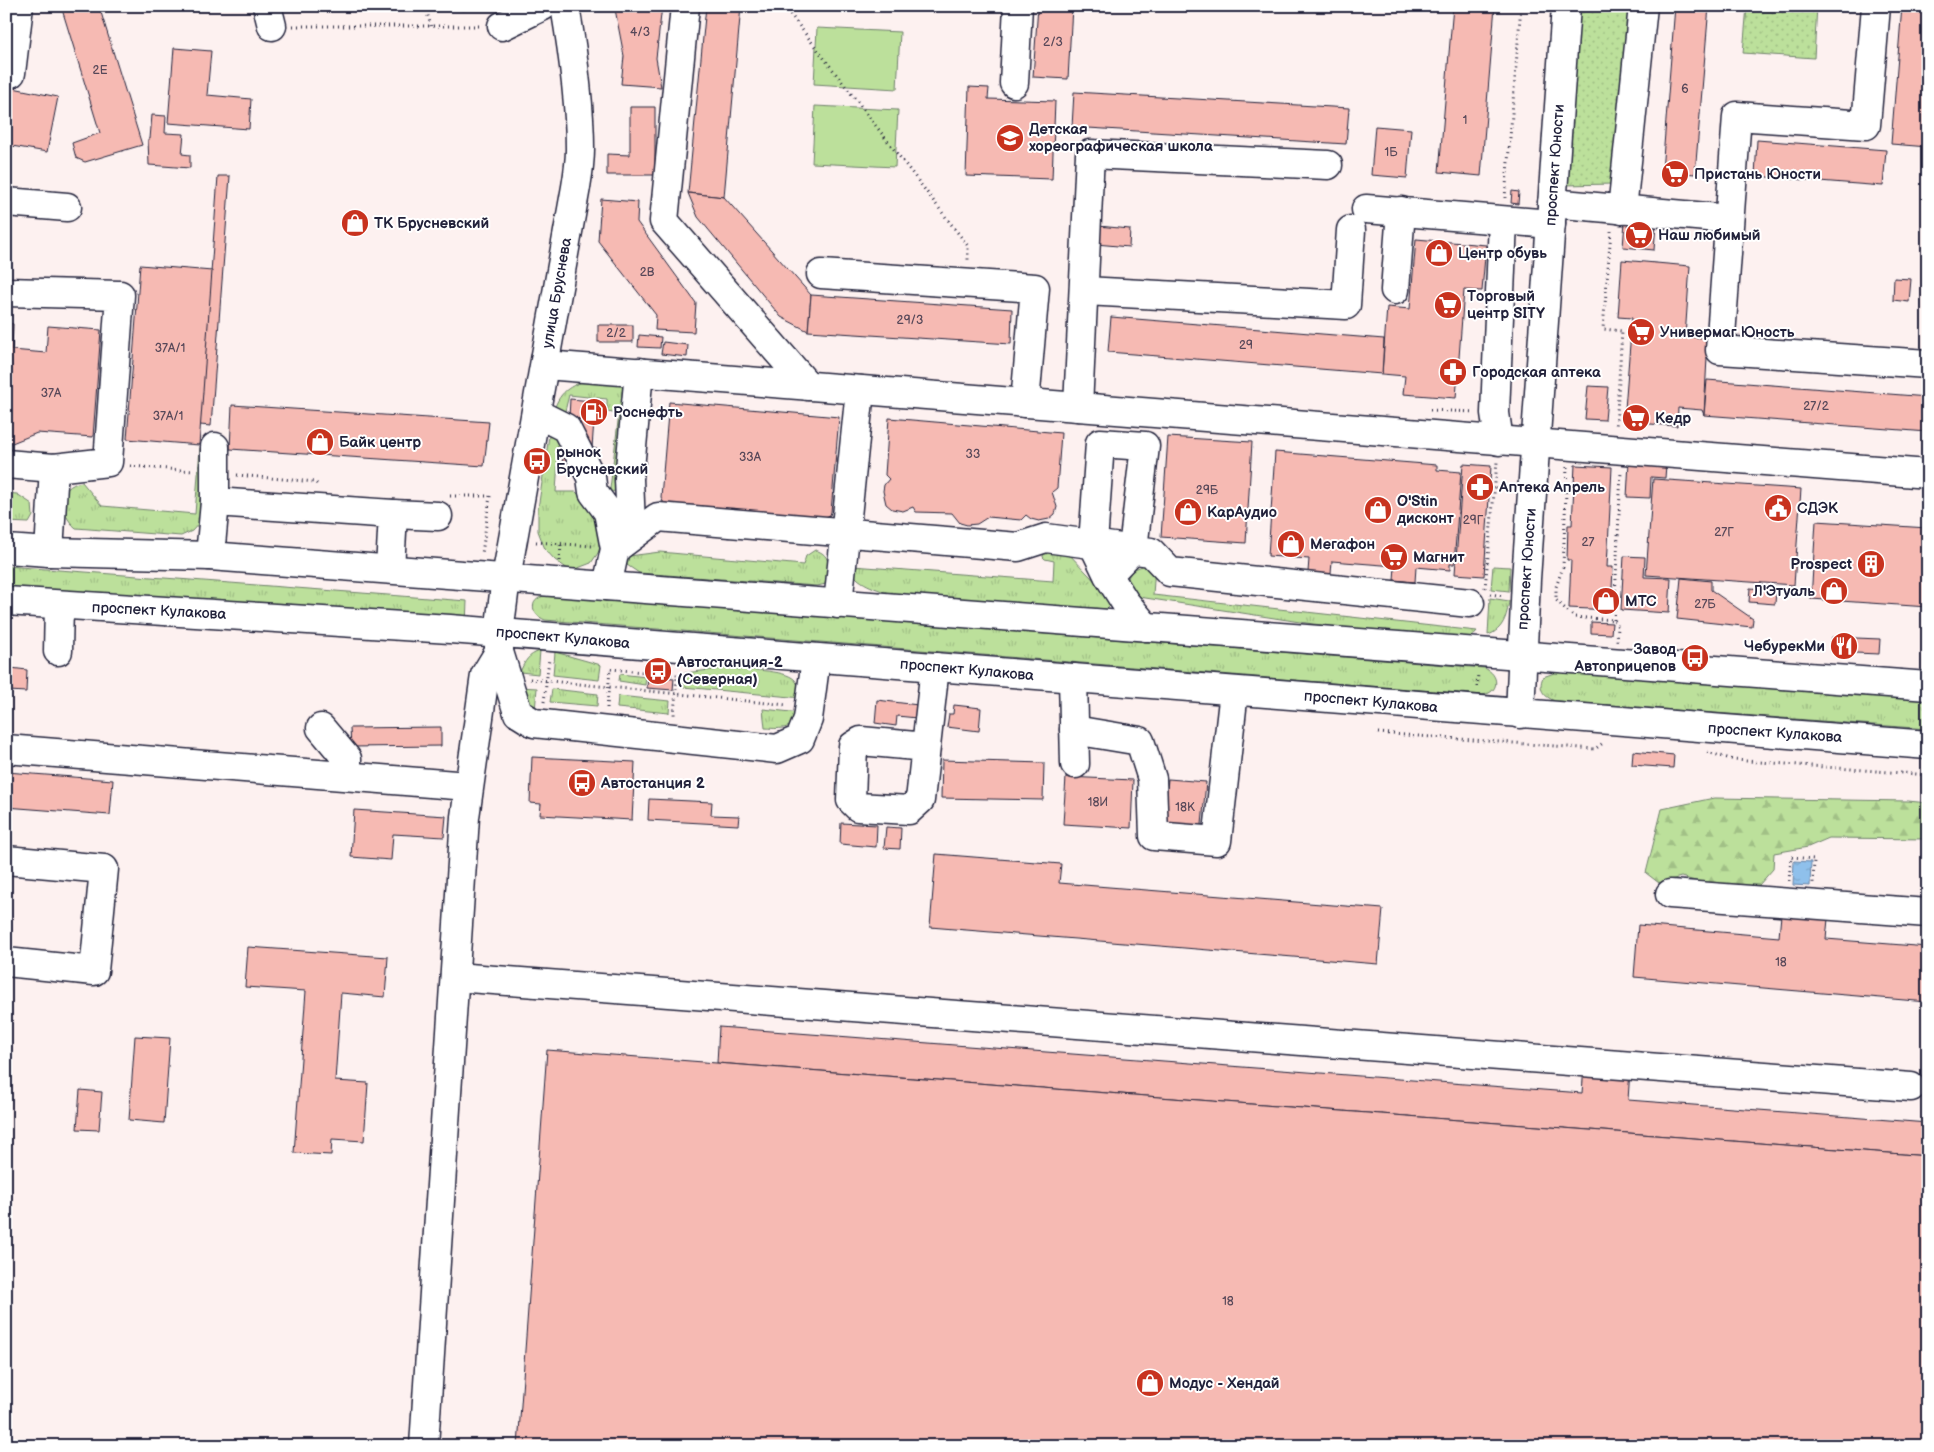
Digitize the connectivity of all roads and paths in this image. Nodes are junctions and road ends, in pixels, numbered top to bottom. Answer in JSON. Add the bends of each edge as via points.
{"nodes":[{"id":1,"x":19,"y":6,"type":"edge"},
{"id":2,"x":425,"y":6,"type":"edge"},
{"id":3,"x":543,"y":6,"type":"edge"},
{"id":4,"x":565,"y":6,"type":"edge"},
{"id":5,"x":685,"y":6,"type":"edge"},
{"id":6,"x":784,"y":6,"type":"edge"},
{"id":7,"x":1018,"y":6,"type":"edge"},
{"id":8,"x":1521,"y":6,"type":"edge"},
{"id":9,"x":1566,"y":6,"type":"edge"},
{"id":10,"x":1643,"y":6,"type":"edge"},
{"id":11,"x":1876,"y":6,"type":"edge"},
{"id":12,"x":270,"y":16,"type":"edge"},
{"id":13,"x":430,"y":26,"type":"junction"},
{"id":14,"x":502,"y":26,"type":"joint"},
{"id":15,"x":11,"y":73,"type":"dead end"},
{"id":16,"x":1014,"y":83,"type":"dead end"},
{"id":17,"x":1328,"y":165,"type":"dead end"},
{"id":18,"x":6,"y":202,"type":"edge"},
{"id":19,"x":67,"y":207,"type":"dead end"},
{"id":20,"x":1618,"y":209,"type":"junction"},
{"id":21,"x":1401,"y":211,"type":"junction"},
{"id":22,"x":1552,"y":214,"type":"junction"},
{"id":23,"x":1729,"y":219,"type":"junction"},
{"id":24,"x":1503,"y":222,"type":"junction"},
{"id":25,"x":820,"y":274,"type":"dead end"},
{"id":26,"x":968,"y":284,"type":"junction"},
{"id":27,"x":1395,"y":290,"type":"dead end"},
{"id":28,"x":1085,"y":291,"type":"junction"},
{"id":29,"x":6,"y":292,"type":"edge"},
{"id":30,"x":1928,"y":364,"type":"edge"},
{"id":31,"x":545,"y":365,"type":"junction"},
{"id":32,"x":639,"y":372,"type":"junction"},
{"id":33,"x":808,"y":386,"type":"junction"},
{"id":34,"x":860,"y":390,"type":"junction"},
{"id":35,"x":1025,"y":403,"type":"junction"},
{"id":36,"x":1078,"y":408,"type":"junction"},
{"id":37,"x":1427,"y":410,"type":"dead end"},
{"id":38,"x":1496,"y":413,"type":"junction"},
{"id":39,"x":536,"y":414,"type":"junction"},
{"id":40,"x":1499,"y":441,"type":"junction"},
{"id":41,"x":1536,"y":444,"type":"junction"},
{"id":42,"x":215,"y":447,"type":"dead end"},
{"id":43,"x":1568,"y":447,"type":"junction"},
{"id":44,"x":1622,"y":451,"type":"junction"},
{"id":45,"x":6,"y":464,"type":"edge"},
{"id":46,"x":54,"y":468,"type":"junction"},
{"id":47,"x":1928,"y":474,"type":"edge"},
{"id":48,"x":490,"y":496,"type":"dead end"},
{"id":49,"x":215,"y":502,"type":"junction"},
{"id":50,"x":393,"y":514,"type":"junction"},
{"id":51,"x":438,"y":516,"type":"dead end"},
{"id":52,"x":845,"y":533,"type":"junction"},
{"id":53,"x":532,"y":542,"type":"dead end"},
{"id":54,"x":1093,"y":544,"type":"junction"},
{"id":55,"x":6,"y":549,"type":"edge"},
{"id":56,"x":615,"y":549,"type":"junction"},
{"id":57,"x":1133,"y":549,"type":"junction"},
{"id":58,"x":49,"y":552,"type":"junction"},
{"id":59,"x":210,"y":556,"type":"junction"},
{"id":60,"x":482,"y":556,"type":"dead end"},
{"id":61,"x":390,"y":569,"type":"junction"},
{"id":62,"x":1108,"y":575,"type":"junction"},
{"id":63,"x":506,"y":578,"type":"junction"},
{"id":64,"x":607,"y":586,"type":"junction"},
{"id":65,"x":1510,"y":597,"type":"dead end"},
{"id":66,"x":6,"y":601,"type":"edge"},
{"id":67,"x":1470,"y":603,"type":"dead end"},
{"id":68,"x":838,"y":604,"type":"junction"},
{"id":69,"x":59,"y":605,"type":"junction"},
{"id":70,"x":1614,"y":620,"type":"junction"},
{"id":71,"x":1146,"y":627,"type":"junction"},
{"id":72,"x":1616,"y":642,"type":"dead end"},
{"id":73,"x":58,"y":651,"type":"dead end"},
{"id":74,"x":502,"y":654,"type":"junction"},
{"id":75,"x":1522,"y":656,"type":"junction"},
{"id":76,"x":816,"y":658,"type":"junction"},
{"id":77,"x":935,"y":667,"type":"junction"},
{"id":78,"x":1478,"y":668,"type":"dead end"},
{"id":79,"x":1073,"y":678,"type":"junction"},
{"id":80,"x":1928,"y":686,"type":"edge"},
{"id":81,"x":609,"y":687,"type":"junction"},
{"id":82,"x":1234,"y":691,"type":"junction"},
{"id":83,"x":676,"y":694,"type":"junction"},
{"id":84,"x":1476,"y":695,"type":"dead end"},
{"id":85,"x":791,"y":705,"type":"dead end"},
{"id":86,"x":1520,"y":714,"type":"junction"},
{"id":87,"x":673,"y":719,"type":"dead end"},
{"id":88,"x":321,"y":728,"type":"dead end"},
{"id":89,"x":605,"y":730,"type":"junction"},
{"id":90,"x":1074,"y":730,"type":"junction"},
{"id":91,"x":1378,"y":733,"type":"dead end"},
{"id":92,"x":1609,"y":739,"type":"dead end"},
{"id":93,"x":1928,"y":745,"type":"edge"},
{"id":94,"x":926,"y":747,"type":"dead end"},
{"id":95,"x":6,"y":749,"type":"edge"},
{"id":96,"x":1705,"y":752,"type":"dead end"},
{"id":97,"x":1075,"y":764,"type":"dead end"},
{"id":98,"x":1928,"y":775,"type":"edge"},
{"id":99,"x":347,"y":776,"type":"junction"},
{"id":100,"x":468,"y":786,"type":"junction"},
{"id":101,"x":6,"y":860,"type":"edge"},
{"id":102,"x":1670,"y":894,"type":"dead end"},
{"id":103,"x":1800,"y":897,"type":"junction"},
{"id":104,"x":1928,"y":912,"type":"edge"},
{"id":105,"x":6,"y":962,"type":"edge"},
{"id":106,"x":455,"y":977,"type":"junction"},
{"id":107,"x":1911,"y":1087,"type":"dead end"},
{"id":108,"x":424,"y":1446,"type":"edge"}],
"edges":[{"from":1,"to":15,"type":"main road"},
{"from":2,"to":13,"type":"path"},
{"from":3,"to":14,"type":"main road"},
{"from":4,"to":31,"type":"main road","name":"улица Бруснева","via":[[573,56],[580,151]]},
{"from":5,"to":33,"type":"main road","via":[[664,221]]},
{"from":6,"to":26,"type":"path","via":[[968,246]]},
{"from":7,"to":16,"type":"main road"},
{"from":8,"to":24,"type":"path"},
{"from":9,"to":22,"type":"main road","name":"проспект Юности"},
{"from":10,"to":20,"type":"main road"},
{"from":11,"to":23,"type":"main road","via":[[1866,125],[1736,116]]},
{"from":12,"to":13,"type":"path"},
{"from":13,"to":14,"type":"path"},
{"from":17,"to":28,"type":"main road","via":[[1090,154]]},
{"from":18,"to":19,"type":"main road"},
{"from":20,"to":22,"type":"main road"},
{"from":20,"to":23,"type":"main road"},
{"from":20,"to":44,"type":"path","via":[[1603,329],[1622,331],[1615,433]]},
{"from":21,"to":24,"type":"main road"},
{"from":21,"to":27,"type":"main road"},
{"from":21,"to":28,"type":"main road","via":[[1359,220],[1346,305]]},
{"from":22,"to":24,"type":"main road"},
{"from":22,"to":41,"type":"main road","name":"проспект Юности"},
{"from":23,"to":30,"type":"main road","via":[[1720,350]]},
{"from":24,"to":38,"type":"main road"},
{"from":25,"to":26,"type":"main road"},
{"from":26,"to":35,"type":"main road","via":[[1034,288]]},
{"from":28,"to":36,"type":"main road"},
{"from":29,"to":46,"type":"main road","via":[[120,295],[108,462]]},
{"from":31,"to":32,"type":"main road"},
{"from":31,"to":39,"type":"main road","name":"улица Бруснева"},
{"from":32,"to":33,"type":"main road"},
{"from":32,"to":56,"type":"main road","via":[[629,479],[631,525]]},
{"from":33,"to":34,"type":"main road"},
{"from":34,"to":35,"type":"main road"},
{"from":34,"to":52,"type":"main road"},
{"from":35,"to":36,"type":"main road"},
{"from":36,"to":40,"type":"main road"},
{"from":37,"to":38,"type":"path"},
{"from":38,"to":40,"type":"main road"},
{"from":39,"to":56,"type":"main road","via":[[566,428],[591,477],[593,492],[608,512]]},
{"from":39,"to":63,"type":"main road","name":"улица Бруснева"},
{"from":40,"to":41,"type":"main road"},
{"from":40,"to":65,"type":"path","via":[[1485,593]]},
{"from":41,"to":43,"type":"main road"},
{"from":41,"to":75,"type":"main road","name":"проспект Юности"},
{"from":42,"to":49,"type":"main road"},
{"from":43,"to":44,"type":"main road"},
{"from":43,"to":70,"type":"path","via":[[1563,567],[1556,587],[1556,600],[1574,617]]},
{"from":44,"to":47,"type":"main road"},
{"from":44,"to":70,"type":"path"},
{"from":45,"to":46,"type":"main road"},
{"from":46,"to":58,"type":"main road"},
{"from":48,"to":60,"type":"path"},
{"from":49,"to":50,"type":"main road"},
{"from":49,"to":59,"type":"main road"},
{"from":50,"to":51,"type":"main road"},
{"from":50,"to":61,"type":"main road"},
{"from":52,"to":54,"type":"main road","via":[[1018,547],[1046,538]]},
{"from":52,"to":56,"type":"main road","via":[[658,517]]},
{"from":52,"to":68,"type":"main road"},
{"from":53,"to":56,"type":"path"},
{"from":54,"to":57,"type":"main road"},
{"from":54,"to":57,"type":"main road","via":[[1100,443],[1145,446]]},
{"from":54,"to":62,"type":"main road"},
{"from":55,"to":58,"type":"main road"},
{"from":56,"to":64,"type":"main road"},
{"from":57,"to":62,"type":"main road"},
{"from":57,"to":67,"type":"main road","via":[[1151,552],[1170,572]]},
{"from":58,"to":59,"type":"main road"},
{"from":59,"to":61,"type":"main road"},
{"from":61,"to":63,"type":"main road"},
{"from":62,"to":71,"type":"main road"},
{"from":63,"to":64,"type":"main road"},
{"from":63,"to":74,"type":"main road","name":"улица Бруснева"},
{"from":64,"to":68,"type":"main road"},
{"from":66,"to":69,"type":"main road","name":"проспект Кулакова"},
{"from":68,"to":71,"type":"main road"},
{"from":69,"to":73,"type":"main road"},
{"from":69,"to":74,"type":"main road","name":"проспект Кулакова"},
{"from":70,"to":72,"type":"path","via":[[1618,627]]},
{"from":71,"to":75,"type":"main road"},
{"from":74,"to":76,"type":"main road","name":"проспект Кулакова"},
{"from":74,"to":81,"type":"path"},
{"from":74,"to":89,"type":"main road","via":[[518,713],[534,723]]},
{"from":74,"to":100,"type":"main road","via":[[485,675]]},
{"from":75,"to":80,"type":"main road"},
{"from":75,"to":86,"type":"main road","name":"проспект Юности"},
{"from":76,"to":77,"type":"main road","name":"проспект Кулакова"},
{"from":76,"to":89,"type":"main road","via":[[808,719],[800,739],[777,750]]},
{"from":77,"to":79,"type":"main road","name":"проспект Кулакова"},
{"from":77,"to":94,"type":"main road"},
{"from":78,"to":84,"type":"path"},
{"from":79,"to":82,"type":"main road","name":"проспект Кулакова"},
{"from":79,"to":90,"type":"main road"},
{"from":81,"to":83,"type":"path"},
{"from":81,"to":83,"type":"path","via":[[610,669],[677,676]]},
{"from":81,"to":89,"type":"path"},
{"from":82,"to":86,"type":"main road","name":"проспект Кулакова"},
{"from":82,"to":90,"type":"main road","via":[[1217,841],[1154,836],[1152,779],[1140,741]]},
{"from":83,"to":85,"type":"path"},
{"from":83,"to":87,"type":"path"},
{"from":86,"to":93,"type":"main road","name":"проспект Кулакова"},
{"from":88,"to":99,"type":"main road","via":[[347,760]]},
{"from":90,"to":97,"type":"main road"},
{"from":91,"to":92,"type":"path","via":[[1595,749]]},
{"from":95,"to":99,"type":"main road"},
{"from":96,"to":98,"type":"path","via":[[1734,760]]},
{"from":99,"to":100,"type":"main road"},
{"from":100,"to":106,"type":"main road"},
{"from":101,"to":105,"type":"main road","via":[[104,869],[94,971]]},
{"from":102,"to":103,"type":"main road"},
{"from":103,"to":103,"type":"path","via":[[1812,891],[1814,859],[1790,858],[1789,889]]},
{"from":103,"to":104,"type":"main road"},
{"from":106,"to":107,"type":"main road"},
{"from":106,"to":108,"type":"main road"}]}
